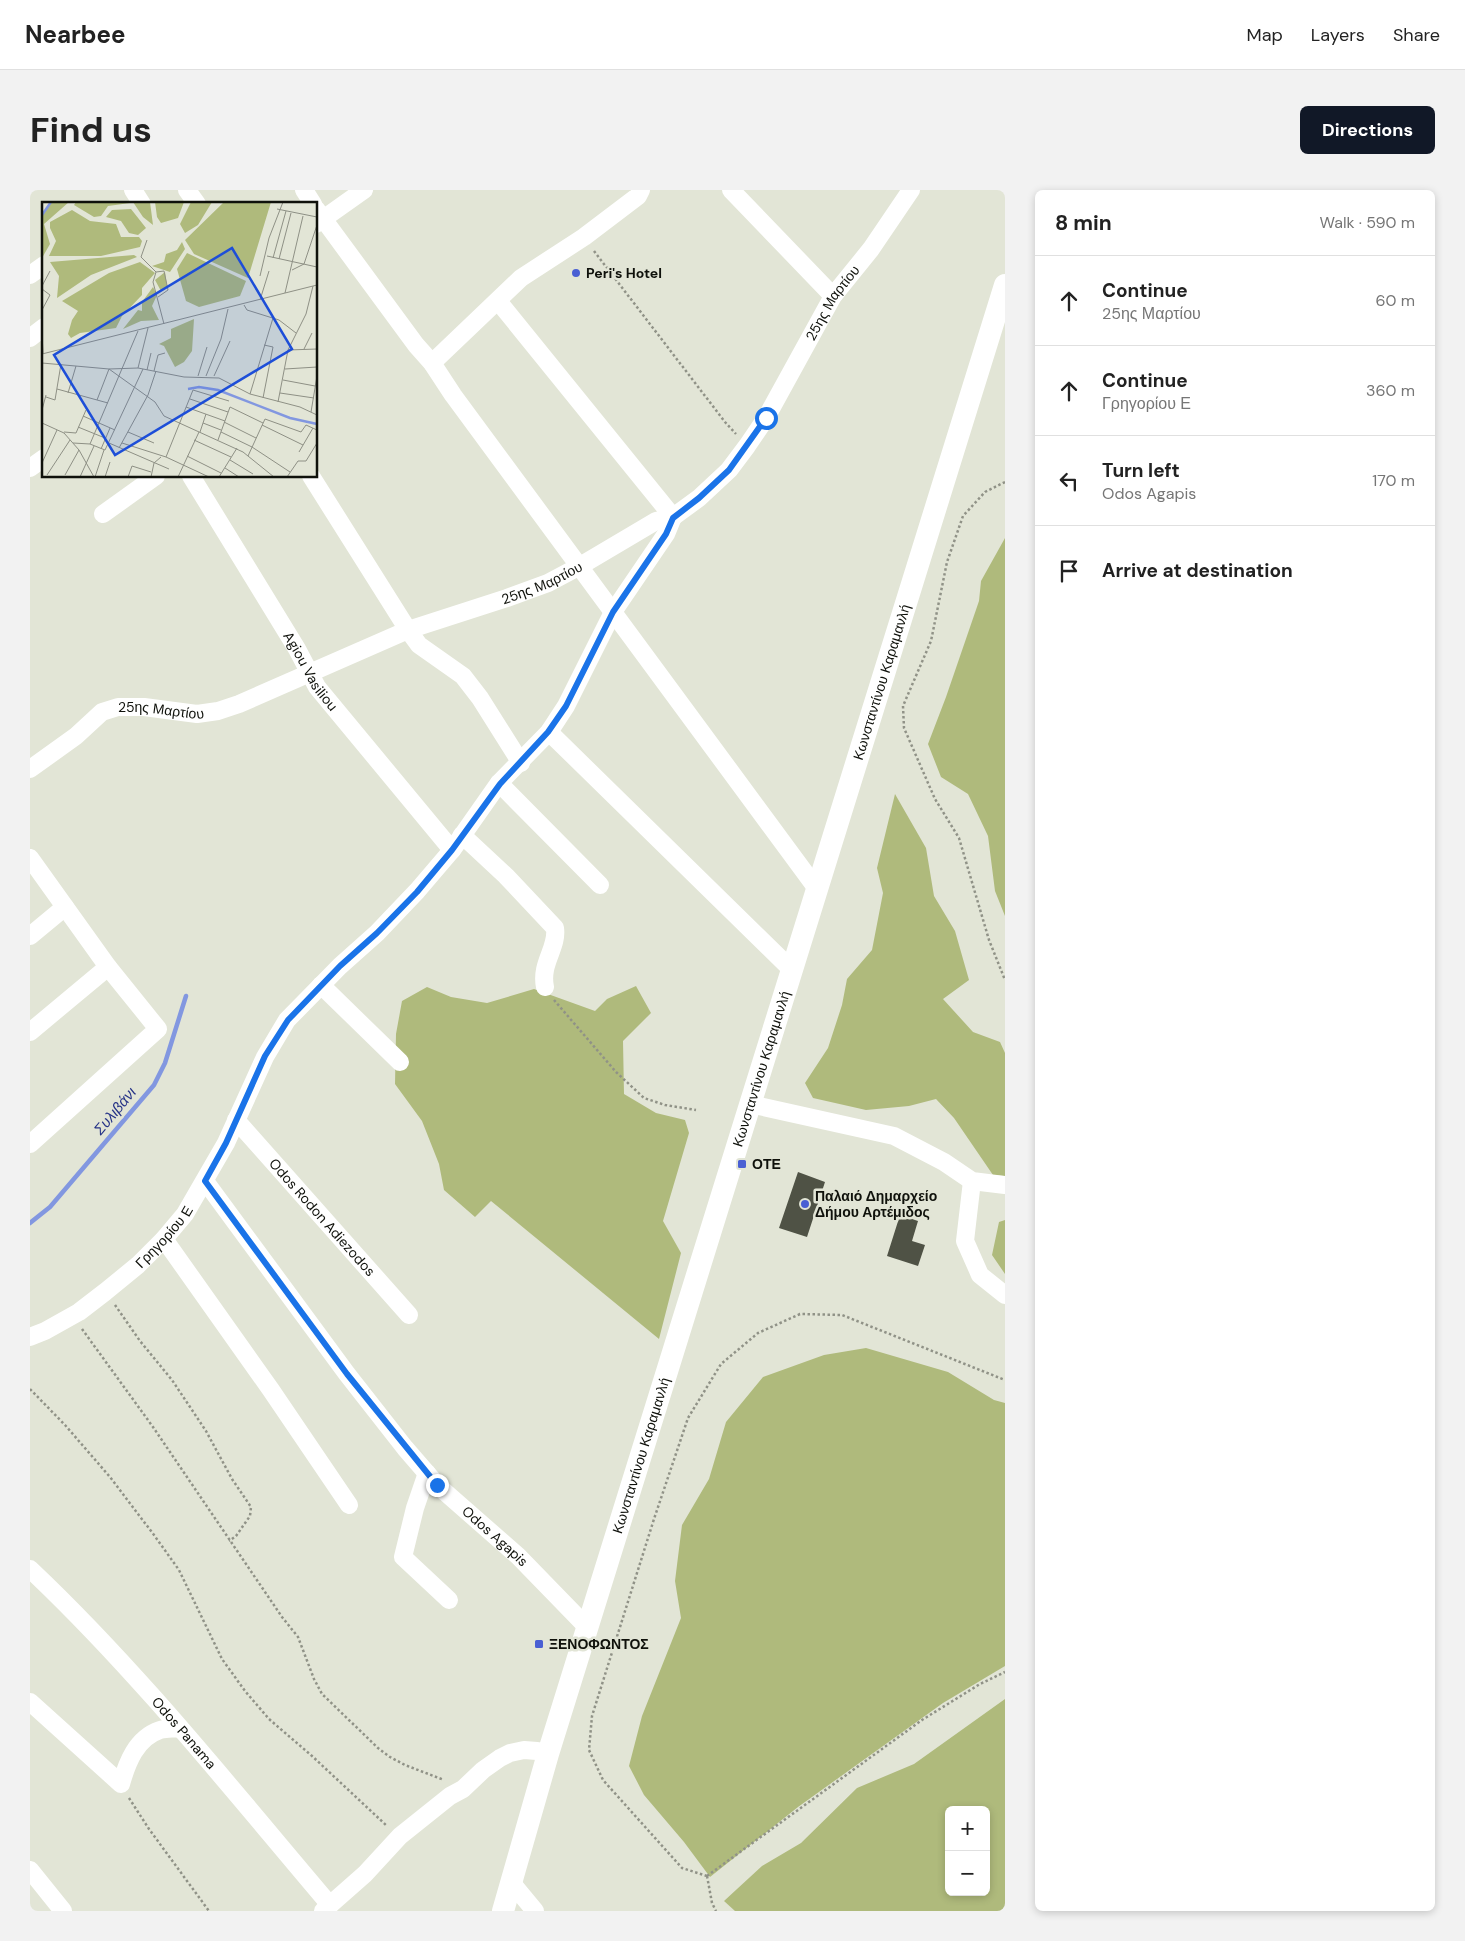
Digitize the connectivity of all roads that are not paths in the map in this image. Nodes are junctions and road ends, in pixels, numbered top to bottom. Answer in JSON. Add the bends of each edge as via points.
{"nodes":[{"id":1,"x":304,"y":190,"type":"edge"},
{"id":2,"x":364,"y":190,"type":"edge"},
{"id":3,"x":641,"y":190,"type":"edge"},
{"id":4,"x":731,"y":190,"type":"edge"},
{"id":5,"x":903,"y":193,"type":"edge"},
{"id":6,"x":312,"y":202,"type":"edge"},
{"id":7,"x":319,"y":217,"type":"edge"},
{"id":8,"x":42,"y":266,"type":"edge"},
{"id":9,"x":30,"y":275,"type":"edge"},
{"id":10,"x":1005,"y":285,"type":"edge"},
{"id":11,"x":833,"y":296,"type":"junction"},
{"id":12,"x":498,"y":301,"type":"junction"},
{"id":13,"x":42,"y":329,"type":"edge"},
{"id":14,"x":30,"y":338,"type":"edge"},
{"id":15,"x":432,"y":363,"type":"junction"},
{"id":16,"x":42,"y":459,"type":"edge"},
{"id":17,"x":30,"y":468,"type":"edge"},
{"id":18,"x":153,"y":478,"type":"edge"},
{"id":19,"x":192,"y":478,"type":"edge"},
{"id":20,"x":312,"y":478,"type":"edge"},
{"id":21,"x":103,"y":514,"type":"dead end"},
{"id":22,"x":673,"y":518,"type":"junction"},
{"id":23,"x":580,"y":566,"type":"junction"},
{"id":24,"x":613,"y":612,"type":"junction"},
{"id":25,"x":408,"y":630,"type":"junction"},
{"id":26,"x":308,"y":674,"type":"junction"},
{"id":27,"x":548,"y":732,"type":"junction"},
{"id":28,"x":521,"y":763,"type":"junction"},
{"id":29,"x":30,"y":769,"type":"edge"},
{"id":30,"x":500,"y":784,"type":"junction"},
{"id":31,"x":462,"y":835,"type":"junction"},
{"id":32,"x":452,"y":850,"type":"junction"},
{"id":33,"x":30,"y":858,"type":"edge"},
{"id":34,"x":600,"y":885,"type":"dead end"},
{"id":35,"x":817,"y":889,"type":"junction"},
{"id":36,"x":65,"y":907,"type":"junction"},
{"id":37,"x":30,"y":936,"type":"edge"},
{"id":38,"x":108,"y":967,"type":"junction"},
{"id":39,"x":792,"y":970,"type":"junction"},
{"id":40,"x":321,"y":985,"type":"junction"},
{"id":41,"x":545,"y":987,"type":"road end"},
{"id":42,"x":30,"y":1032,"type":"edge"},
{"id":43,"x":400,"y":1062,"type":"dead end"},
{"id":44,"x":750,"y":1104,"type":"junction"},
{"id":45,"x":236,"y":1120,"type":"junction"},
{"id":46,"x":30,"y":1144,"type":"edge"},
{"id":47,"x":205,"y":1181,"type":"junction"},
{"id":48,"x":972,"y":1181,"type":"junction"},
{"id":49,"x":1005,"y":1185,"type":"edge"},
{"id":50,"x":164,"y":1239,"type":"junction"},
{"id":51,"x":1005,"y":1295,"type":"edge"},
{"id":52,"x":409,"y":1315,"type":"dead end"},
{"id":53,"x":30,"y":1337,"type":"edge"},
{"id":54,"x":427,"y":1473,"type":"junction"},
{"id":55,"x":348,"y":1505,"type":"dead end"},
{"id":56,"x":30,"y":1568,"type":"edge"},
{"id":57,"x":449,"y":1600,"type":"dead end"},
{"id":58,"x":587,"y":1627,"type":"junction"},
{"id":59,"x":30,"y":1702,"type":"edge"},
{"id":60,"x":180,"y":1728,"type":"junction"},
{"id":61,"x":548,"y":1754,"type":"junction"},
{"id":62,"x":33,"y":1881,"type":"edge"},
{"id":63,"x":511,"y":1882,"type":"junction"},
{"id":64,"x":327,"y":1908,"type":"edge"},
{"id":65,"x":63,"y":1911,"type":"edge"},
{"id":66,"x":503,"y":1911,"type":"edge"},
{"id":67,"x":536,"y":1911,"type":"edge"}],
"edges":[{"from":1,"to":6,"type":"street"},
{"from":2,"to":7,"type":"street"},
{"from":3,"to":12,"type":"street","via":[[638,196],[584,237],[521,278]]},
{"from":4,"to":11,"type":"street"},
{"from":5,"to":11,"type":"street","name":"25ης Μαρτίου","via":[[871,249]]},
{"from":7,"to":15,"type":"street"},
{"from":8,"to":9,"type":"street"},
{"from":10,"to":35,"type":"main road","name":"Κωνσταντίνου Καραμανλή"},
{"from":11,"to":22,"type":"street","name":"25ης Μαρτίου","via":[[748,446],[729,470]]},
{"from":12,"to":15,"type":"street"},
{"from":12,"to":22,"type":"street"},
{"from":13,"to":14,"type":"street"},
{"from":15,"to":23,"type":"street"},
{"from":16,"to":17,"type":"street"},
{"from":18,"to":21,"type":"street"},
{"from":19,"to":26,"type":"street","name":"Agiou Vasiliou","via":[[297,649]]},
{"from":20,"to":25,"type":"street"},
{"from":22,"to":23,"type":"street","name":"25ης Μαρτίου","via":[[656,521]]},
{"from":22,"to":24,"type":"street","name":"Γρηγορίου Ε","via":[[666,534]]},
{"from":23,"to":24,"type":"street"},
{"from":23,"to":25,"type":"street","name":"25ης Μαρτίου","via":[[548,583]]},
{"from":24,"to":27,"type":"street","name":"Γρηγορίου Ε","via":[[566,706]]},
{"from":24,"to":35,"type":"street"},
{"from":25,"to":26,"type":"street","name":"25ης Μαρτίου"},
{"from":25,"to":28,"type":"street","via":[[419,645],[463,676]]},
{"from":26,"to":29,"type":"street","name":"25ης Μαρτίου","via":[[218,711],[196,714],[144,706],[118,707],[102,712],[76,736]]},
{"from":26,"to":32,"type":"street","name":"Agiou Vasiliou"},
{"from":27,"to":28,"type":"street","name":"Γρηγορίου Ε"},
{"from":27,"to":39,"type":"street"},
{"from":28,"to":30,"type":"street","name":"Γρηγορίου Ε"},
{"from":30,"to":31,"type":"street","name":"Γρηγορίου Ε"},
{"from":30,"to":34,"type":"street"},
{"from":31,"to":32,"type":"street","name":"Γρηγορίου Ε"},
{"from":31,"to":41,"type":"street","via":[[555,928],[556,937],[543,977]]},
{"from":32,"to":40,"type":"street","name":"Γρηγορίου Ε","via":[[417,892]]},
{"from":33,"to":36,"type":"street"},
{"from":35,"to":39,"type":"main road","name":"Κωνσταντίνου Καραμανλή"},
{"from":36,"to":37,"type":"street"},
{"from":36,"to":38,"type":"street"},
{"from":38,"to":42,"type":"street"},
{"from":38,"to":46,"type":"street","via":[[158,1029]]},
{"from":39,"to":44,"type":"main road","name":"Κωνσταντίνου Καραμανλή"},
{"from":40,"to":43,"type":"street"},
{"from":40,"to":45,"type":"street","name":"Γρηγορίου Ε","via":[[288,1020],[265,1056]]},
{"from":44,"to":48,"type":"street","via":[[894,1136]]},
{"from":44,"to":58,"type":"main road","name":"Κωνσταντίνου Καραμανλή"},
{"from":45,"to":47,"type":"street","name":"Γρηγορίου Ε"},
{"from":45,"to":52,"type":"street","name":"Odos Rodon Adiezodos"},
{"from":47,"to":50,"type":"street","name":"Γρηγορίου Ε"},
{"from":47,"to":54,"type":"street","name":"Odos Agapis","via":[[347,1374]]},
{"from":48,"to":49,"type":"street"},
{"from":48,"to":51,"type":"street","via":[[965,1241],[980,1275]]},
{"from":50,"to":53,"type":"street","name":"Γρηγορίου Ε","via":[[105,1292],[72,1316]]},
{"from":50,"to":55,"type":"street","via":[[272,1390]]},
{"from":54,"to":57,"type":"street","via":[[403,1557]]},
{"from":54,"to":58,"type":"street","name":"Odos Agapis","via":[[518,1556]]},
{"from":56,"to":60,"type":"street","name":"Odos Panama"},
{"from":58,"to":61,"type":"main road","name":"Κωνσταντίνου Καραμανλή"},
{"from":59,"to":60,"type":"street","via":[[120,1784],[132,1753],[144,1740],[159,1730]]},
{"from":60,"to":64,"type":"street","name":"Odos Panama"},
{"from":61,"to":63,"type":"main road","name":"Κωνσταντίνου Καραμανλή"},
{"from":61,"to":64,"type":"street","via":[[524,1750],[510,1753],[483,1770],[400,1836]]},
{"from":62,"to":65,"type":"street"},
{"from":63,"to":66,"type":"main road","name":"Κωνσταντίνου Καραμανλή"},
{"from":63,"to":67,"type":"street"}]}
